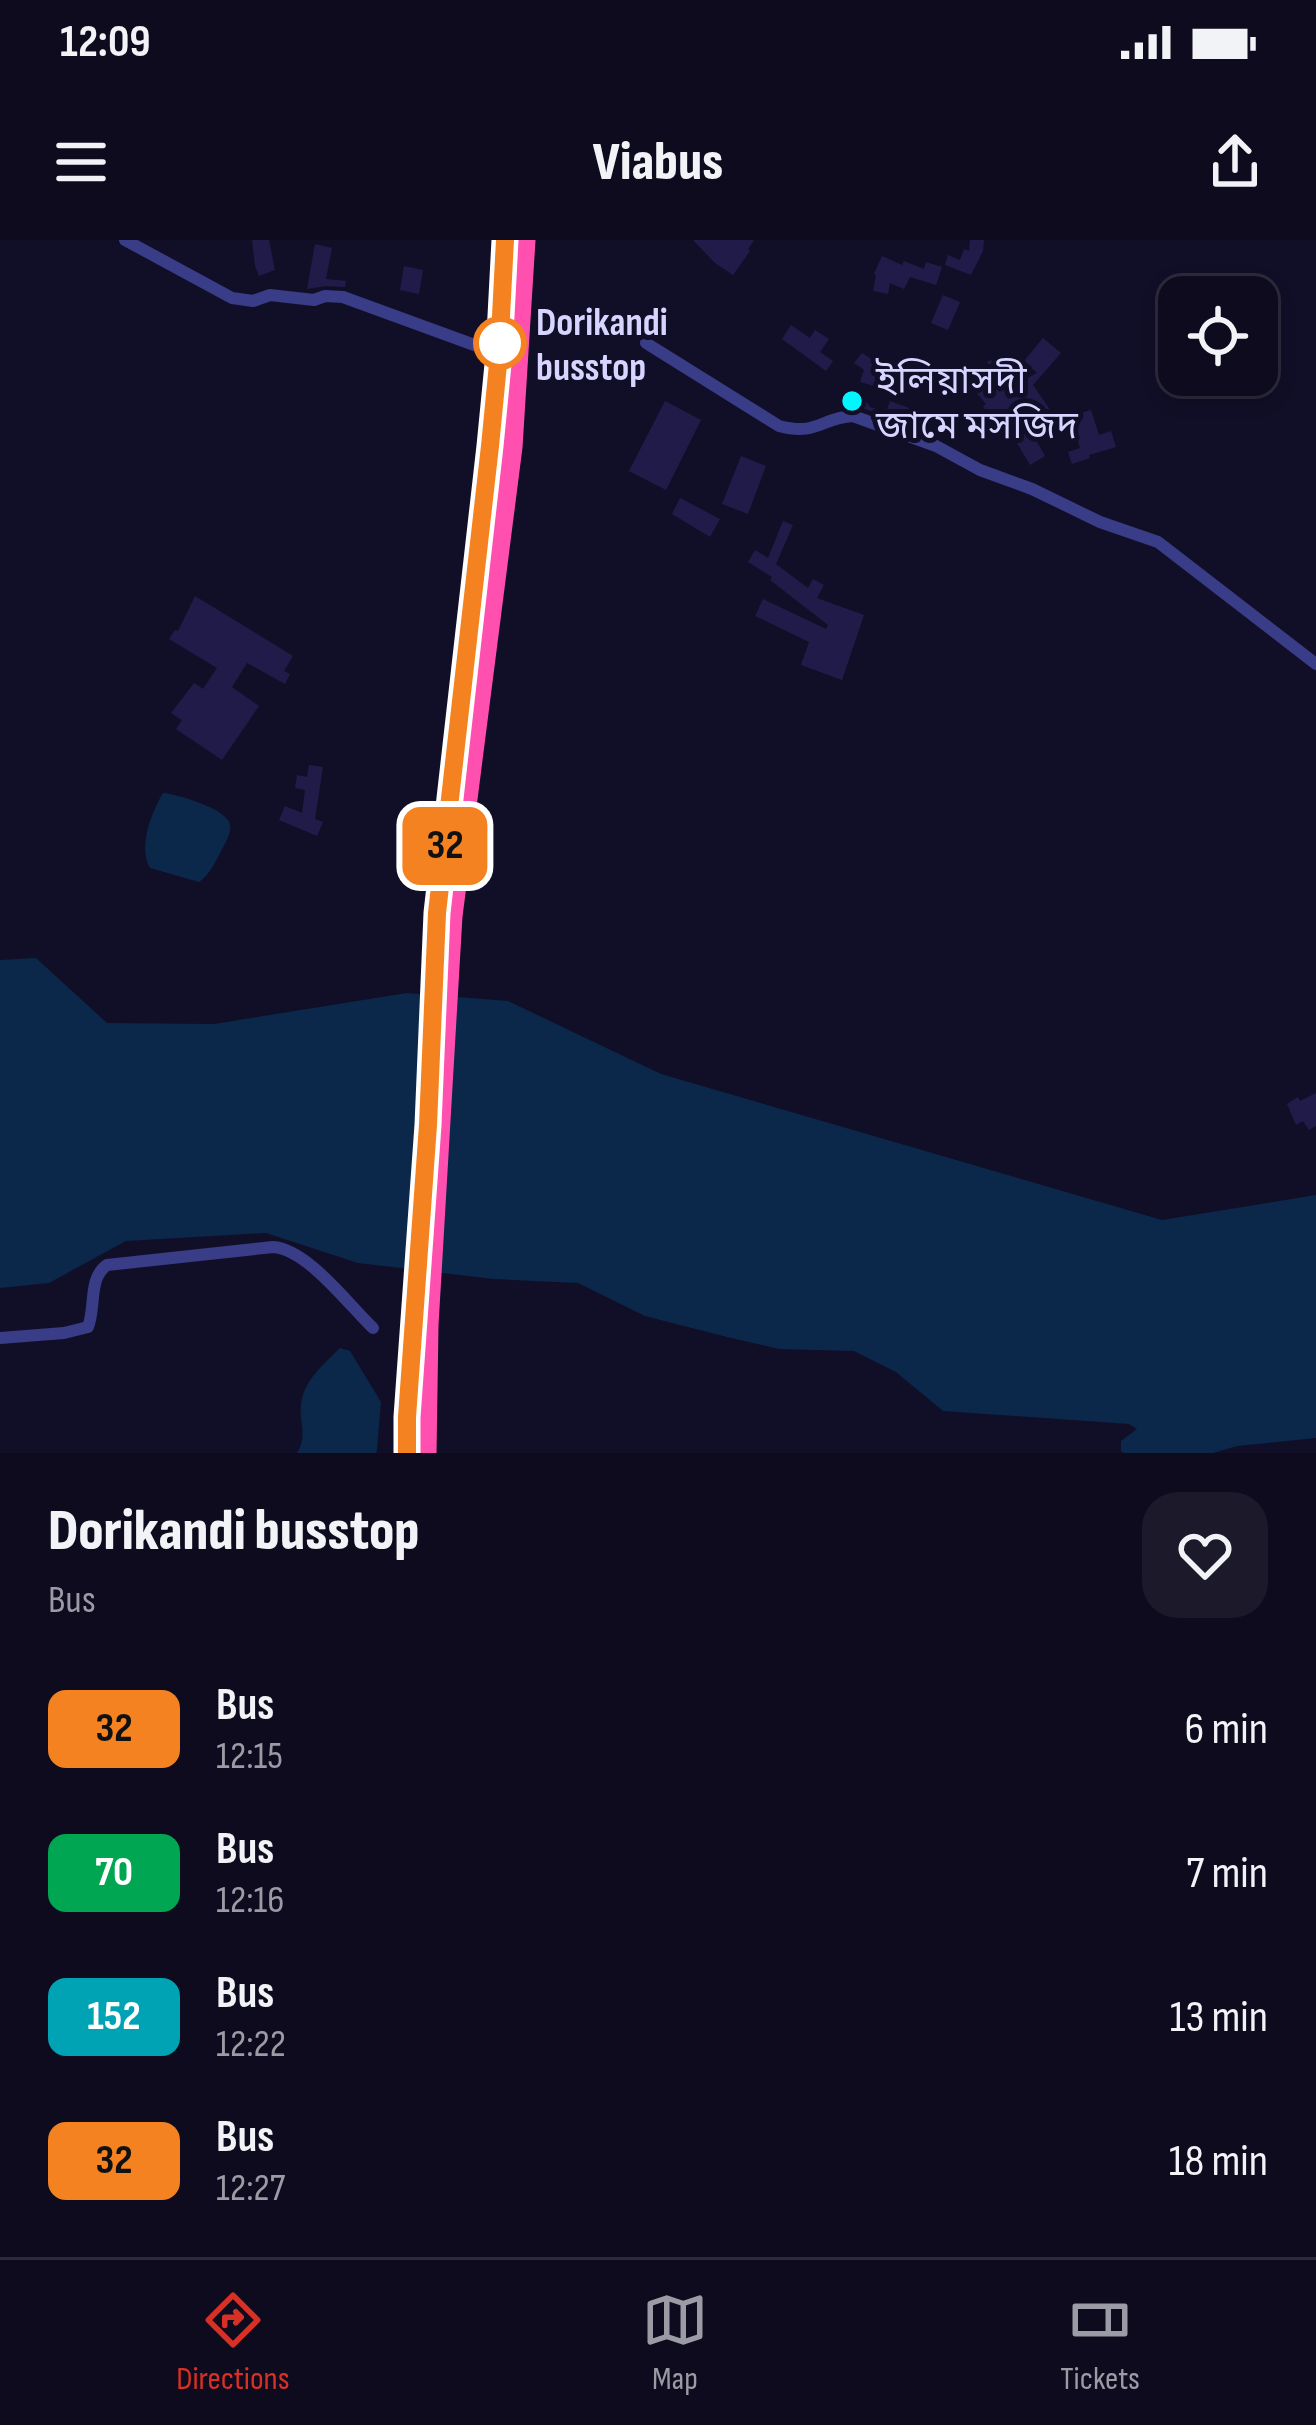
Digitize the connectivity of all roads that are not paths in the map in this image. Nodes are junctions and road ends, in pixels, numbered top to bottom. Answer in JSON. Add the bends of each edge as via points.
{"nodes":[{"id":1,"x":125,"y":240,"type":"edge"},
{"id":2,"x":505,"y":240,"type":"edge"},
{"id":3,"x":525,"y":240,"type":"edge"},
{"id":4,"x":646,"y":343,"type":"dead end"},
{"id":5,"x":499,"y":354,"type":"junction"},
{"id":6,"x":1316,"y":664,"type":"edge"},
{"id":7,"x":445,"y":914,"type":"junction"},
{"id":8,"x":420,"y":1326,"type":"junction"},
{"id":9,"x":373,"y":1328,"type":"dead end"},
{"id":10,"x":0,"y":1338,"type":"edge"},
{"id":11,"x":407,"y":1453,"type":"edge"},
{"id":12,"x":426,"y":1453,"type":"edge"}],
"edges":[{"from":1,"to":5,"type":"street","via":[[232,298],[343,297]]},
{"from":2,"to":5,"type":"highway"},
{"from":3,"to":7,"type":"highway","via":[[512,447]]},
{"from":4,"to":6,"type":"street","via":[[779,426],[815,429],[854,416],[1158,542]]},
{"from":5,"to":7,"type":"highway"},
{"from":7,"to":8,"type":"highway"},
{"from":8,"to":11,"type":"highway"},
{"from":8,"to":12,"type":"highway"},
{"from":9,"to":10,"type":"street","via":[[300,1256],[273,1247],[107,1265],[95,1282],[88,1327]]}]}
